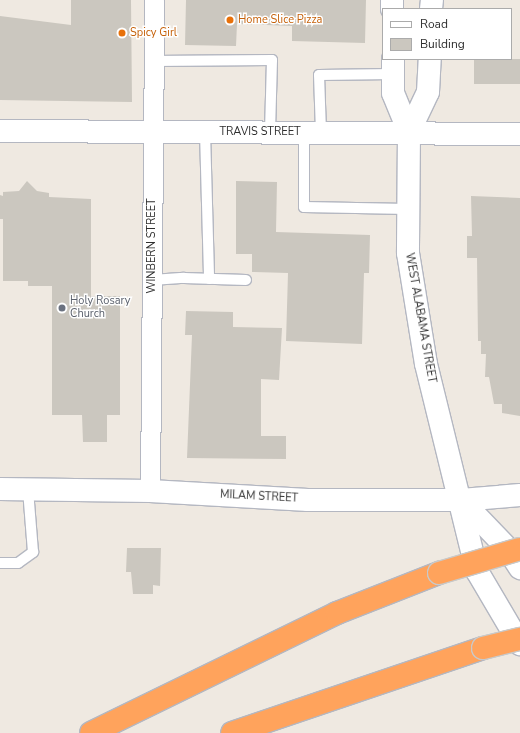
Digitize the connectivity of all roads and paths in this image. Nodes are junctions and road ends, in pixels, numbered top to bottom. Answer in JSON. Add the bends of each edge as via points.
{"nodes":[{"id":1,"x":154,"y":0,"type":"edge"},
{"id":2,"x":430,"y":60,"type":"edge"},
{"id":3,"x":153,"y":61,"type":"junction"},
{"id":4,"x":393,"y":66,"type":"edge"},
{"id":5,"x":0,"y":130,"type":"edge"},
{"id":6,"x":152,"y":132,"type":"junction"},
{"id":7,"x":205,"y":132,"type":"junction"},
{"id":8,"x":270,"y":132,"type":"junction"},
{"id":9,"x":313,"y":132,"type":"junction"},
{"id":10,"x":409,"y":132,"type":"junction"},
{"id":11,"x":520,"y":134,"type":"edge"},
{"id":12,"x":408,"y":209,"type":"junction"},
{"id":13,"x":209,"y":279,"type":"junction"},
{"id":14,"x":152,"y":280,"type":"junction"},
{"id":15,"x":246,"y":280,"type":"dead end"},
{"id":16,"x":0,"y":489,"type":"edge"},
{"id":17,"x":28,"y":490,"type":"junction"},
{"id":18,"x":150,"y":491,"type":"junction"},
{"id":19,"x":519,"y":496,"type":"edge"},
{"id":20,"x":461,"y":500,"type":"junction"},
{"id":21,"x":520,"y":549,"type":"edge"},
{"id":22,"x":0,"y":563,"type":"edge"},
{"id":23,"x":520,"y":568,"type":"edge"},
{"id":24,"x":520,"y":639,"type":"edge"},
{"id":25,"x":520,"y":644,"type":"edge"},
{"id":26,"x":91,"y":733,"type":"edge"},
{"id":27,"x":232,"y":733,"type":"edge"}],
"edges":[{"from":1,"to":3,"type":"street","name":"WINBERN STREET"},
{"from":2,"to":10,"type":"main road","via":[[428,92]]},
{"from":3,"to":6,"type":"street","name":"WINBERN STREET"},
{"from":3,"to":8,"type":"lane","via":[[272,60]]},
{"from":4,"to":9,"type":"lane","via":[[319,75]]},
{"from":4,"to":10,"type":"main road","via":[[393,93]]},
{"from":5,"to":6,"type":"main road","name":"TRAVIS STREET"},
{"from":6,"to":7,"type":"main road","name":"TRAVIS STREET"},
{"from":6,"to":14,"type":"street","name":"WINBERN STREET"},
{"from":7,"to":8,"type":"main road","name":"TRAVIS STREET"},
{"from":7,"to":13,"type":"lane"},
{"from":8,"to":9,"type":"main road","name":"TRAVIS STREET"},
{"from":9,"to":10,"type":"main road","name":"TRAVIS STREET"},
{"from":9,"to":12,"type":"lane","via":[[304,207]]},
{"from":10,"to":11,"type":"main road","name":"TRAVIS STREET"},
{"from":10,"to":12,"type":"main road","name":"WEST ALABAMA STREET"},
{"from":12,"to":20,"type":"main road","name":"WEST ALABAMA STREET","via":[[408,253],[426,364]]},
{"from":13,"to":14,"type":"lane"},
{"from":13,"to":15,"type":"lane"},
{"from":14,"to":18,"type":"street","name":"WINBERN STREET"},
{"from":16,"to":17,"type":"main road","name":"MILAM STREET"},
{"from":17,"to":18,"type":"main road","name":"MILAM STREET"},
{"from":17,"to":22,"type":"lane","via":[[33,552],[18,563]]},
{"from":18,"to":20,"type":"main road","name":"MILAM STREET","via":[[308,500]]},
{"from":19,"to":20,"type":"main road","name":"MILAM STREET"},
{"from":20,"to":23,"type":"main road","name":"WEST ALABAMA STREET","via":[[507,548]]},
{"from":20,"to":25,"type":"main road","name":"WEST ALABAMA STREET","via":[[478,571]]},
{"from":21,"to":26,"type":"highway","bridge":true,"via":[[439,573],[337,613]]},
{"from":24,"to":27,"type":"highway","bridge":true,"via":[[483,648]]}]}
